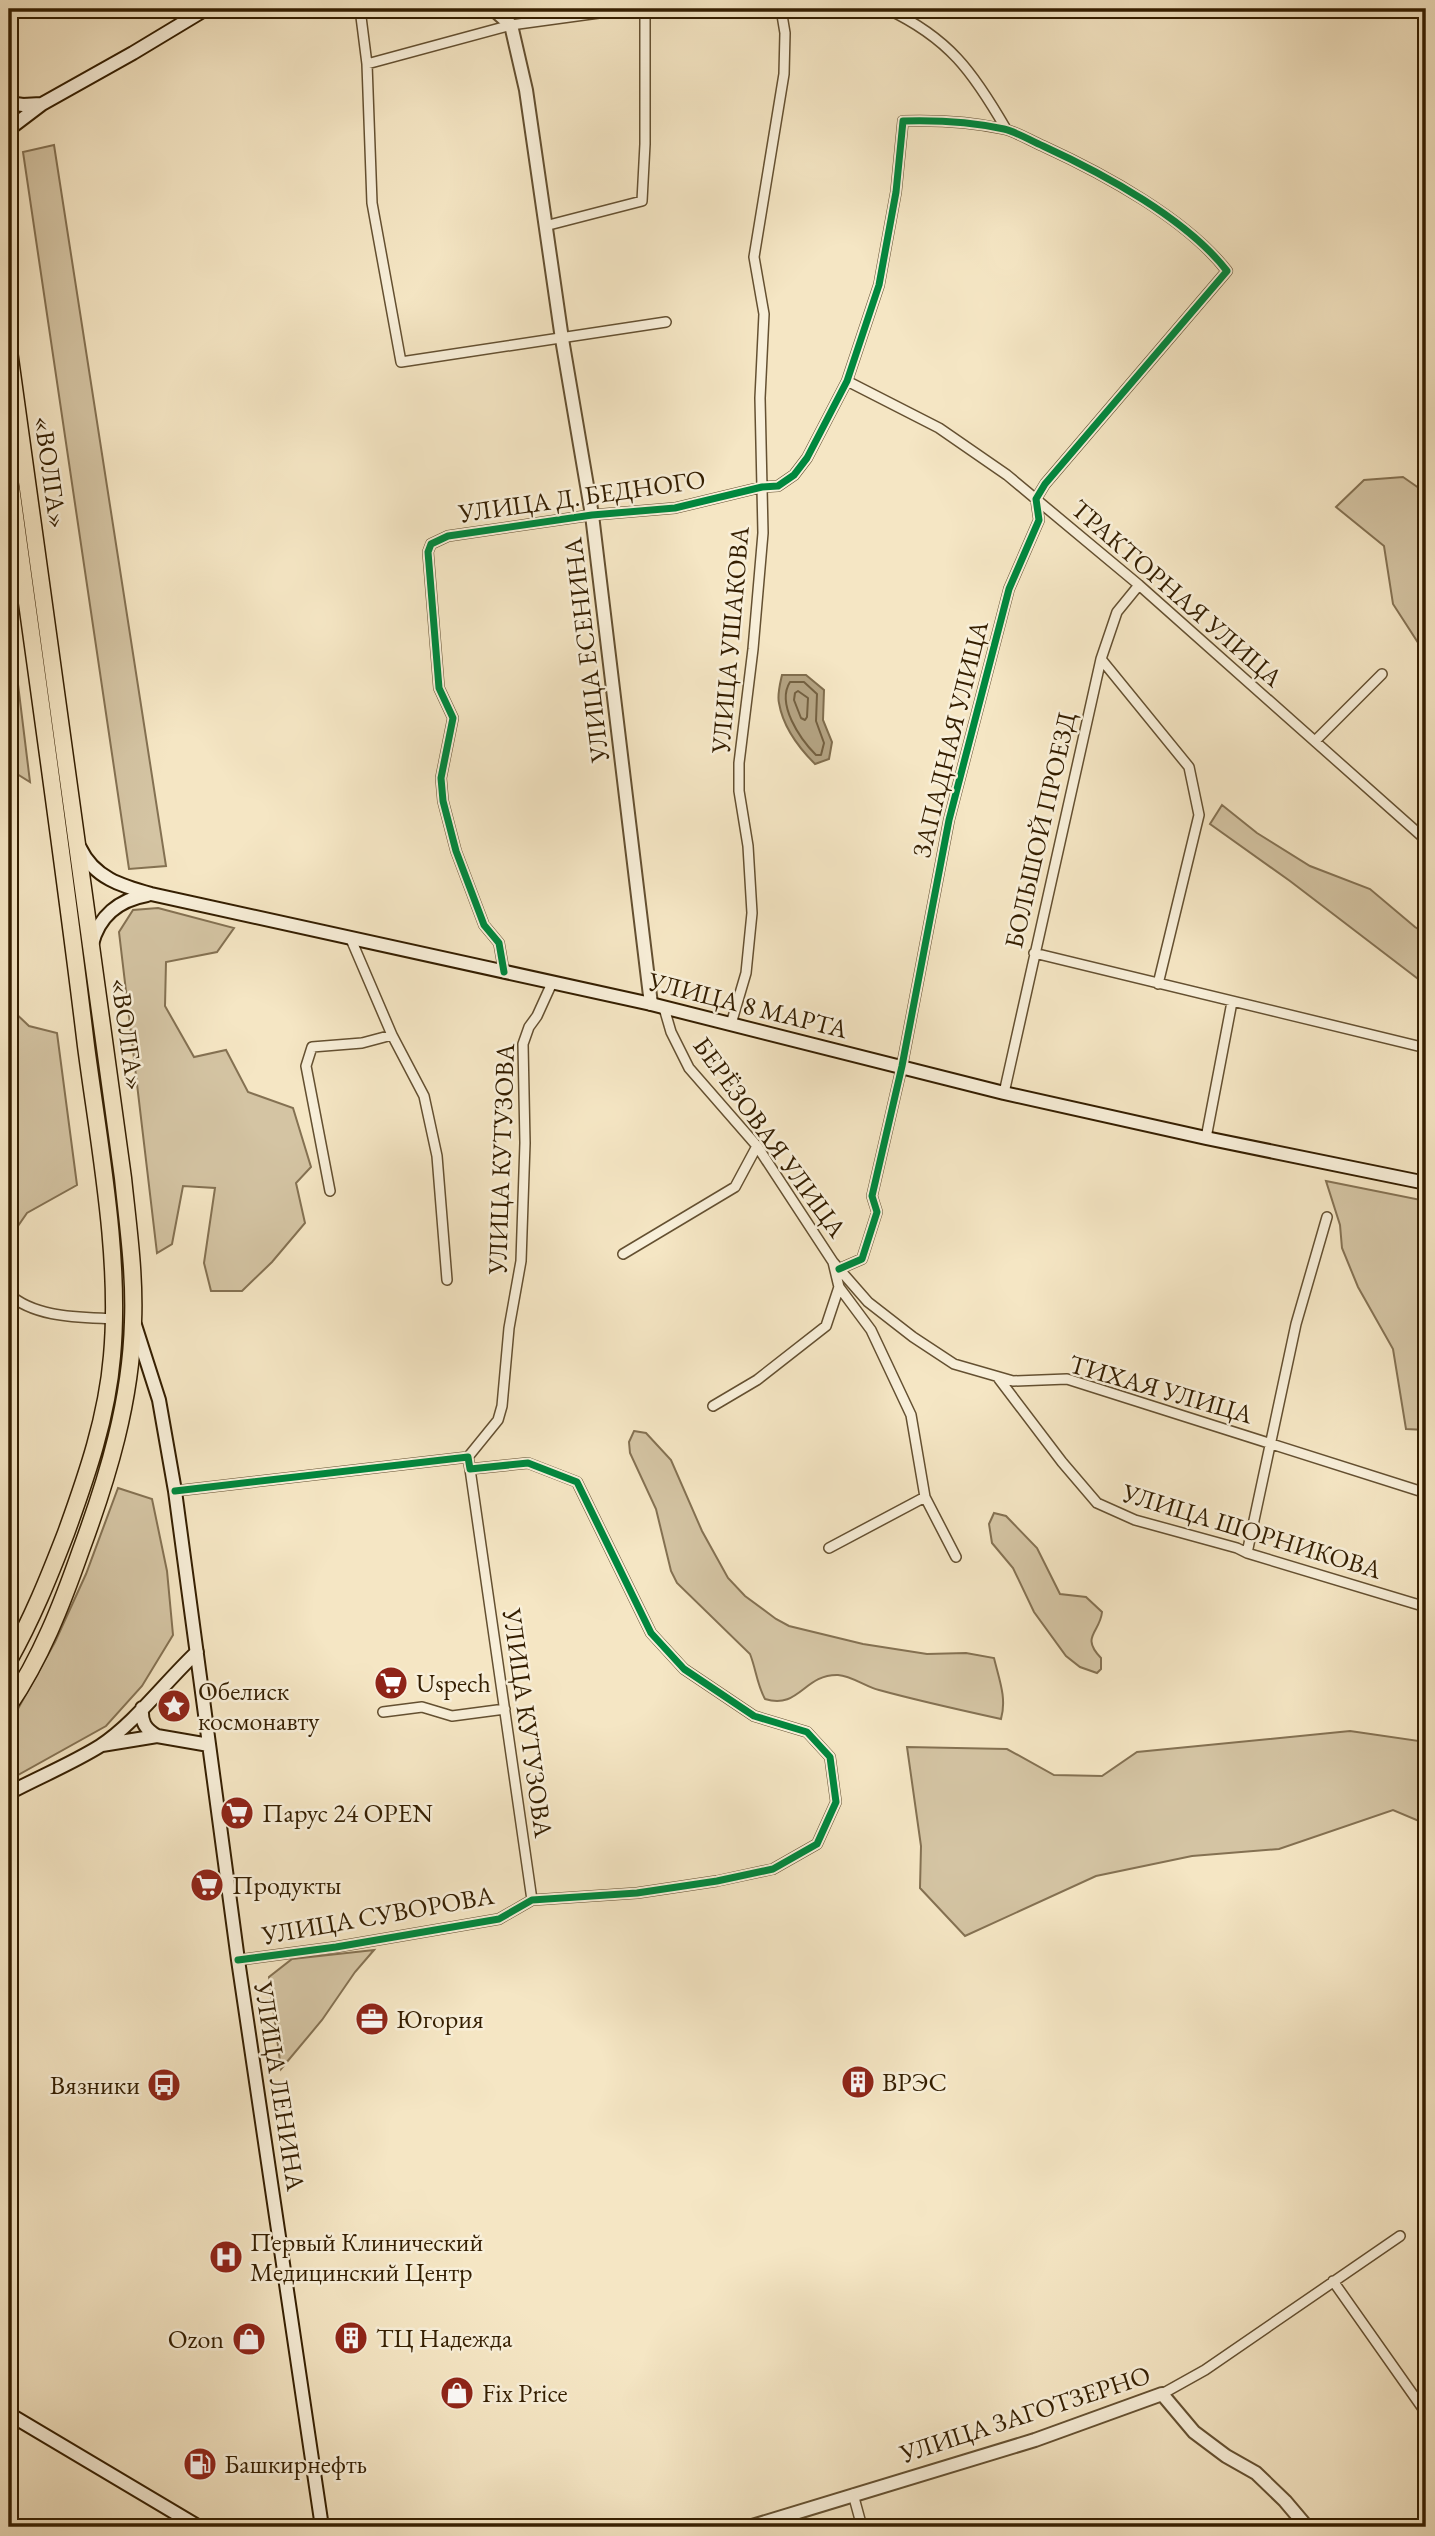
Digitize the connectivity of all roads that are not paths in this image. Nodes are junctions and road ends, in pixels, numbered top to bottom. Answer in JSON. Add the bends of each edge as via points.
{"nodes":[{"id":1,"x":206,"y":9,"type":"edge"},
{"id":2,"x":360,"y":9,"type":"edge"},
{"id":3,"x":493,"y":9,"type":"edge"},
{"id":4,"x":628,"y":9,"type":"edge"},
{"id":5,"x":645,"y":9,"type":"edge"},
{"id":6,"x":780,"y":9,"type":"edge"},
{"id":7,"x":887,"y":9,"type":"edge"},
{"id":8,"x":511,"y":25,"type":"junction"},
{"id":9,"x":367,"y":64,"type":"junction"},
{"id":10,"x":9,"y":103,"type":"edge"},
{"id":11,"x":42,"y":104,"type":"junction"},
{"id":12,"x":9,"y":129,"type":"edge"},
{"id":13,"x":1006,"y":130,"type":"junction"},
{"id":14,"x":545,"y":226,"type":"junction"},
{"id":15,"x":666,"y":322,"type":"dead end"},
{"id":16,"x":562,"y":339,"type":"junction"},
{"id":17,"x":9,"y":351,"type":"edge"},
{"id":18,"x":847,"y":381,"type":"junction"},
{"id":19,"x":9,"y":472,"type":"edge"},
{"id":20,"x":762,"y":486,"type":"junction"},
{"id":21,"x":1036,"y":499,"type":"junction"},
{"id":22,"x":592,"y":515,"type":"junction"},
{"id":23,"x":1139,"y":584,"type":"junction"},
{"id":24,"x":1101,"y":659,"type":"junction"},
{"id":25,"x":1382,"y":674,"type":"dead end"},
{"id":26,"x":1315,"y":741,"type":"junction"},
{"id":27,"x":1426,"y":840,"type":"edge"},
{"id":28,"x":77,"y":841,"type":"junction"},
{"id":29,"x":151,"y":894,"type":"junction"},
{"id":30,"x":350,"y":937,"type":"junction"},
{"id":31,"x":91,"y":947,"type":"junction"},
{"id":32,"x":1034,"y":953,"type":"junction"},
{"id":33,"x":503,"y":972,"type":"junction"},
{"id":34,"x":552,"y":983,"type":"junction"},
{"id":35,"x":1158,"y":984,"type":"junction"},
{"id":36,"x":1231,"y":1002,"type":"junction"},
{"id":37,"x":651,"y":1004,"type":"junction"},
{"id":38,"x":664,"y":1008,"type":"junction"},
{"id":39,"x":732,"y":1024,"type":"junction"},
{"id":40,"x":392,"y":1035,"type":"junction"},
{"id":41,"x":1426,"y":1048,"type":"edge"},
{"id":42,"x":902,"y":1066,"type":"junction"},
{"id":43,"x":1004,"y":1093,"type":"junction"},
{"id":44,"x":1206,"y":1138,"type":"junction"},
{"id":45,"x":757,"y":1146,"type":"junction"},
{"id":46,"x":1426,"y":1183,"type":"edge"},
{"id":47,"x":330,"y":1191,"type":"dead end"},
{"id":48,"x":1327,"y":1217,"type":"dead end"},
{"id":49,"x":623,"y":1254,"type":"dead end"},
{"id":50,"x":836,"y":1265,"type":"junction"},
{"id":51,"x":447,"y":1280,"type":"dead end"},
{"id":52,"x":839,"y":1287,"type":"junction"},
{"id":53,"x":9,"y":1294,"type":"edge"},
{"id":54,"x":19,"y":1304,"type":"junction"},
{"id":55,"x":9,"y":1308,"type":"edge"},
{"id":56,"x":114,"y":1319,"type":"junction"},
{"id":57,"x":134,"y":1321,"type":"junction"},
{"id":58,"x":999,"y":1379,"type":"junction"},
{"id":59,"x":713,"y":1406,"type":"dead end"},
{"id":60,"x":1271,"y":1442,"type":"junction"},
{"id":61,"x":468,"y":1457,"type":"junction"},
{"id":62,"x":470,"y":1469,"type":"junction"},
{"id":63,"x":175,"y":1491,"type":"junction"},
{"id":64,"x":1426,"y":1493,"type":"edge"},
{"id":65,"x":925,"y":1497,"type":"junction"},
{"id":66,"x":829,"y":1548,"type":"dead end"},
{"id":67,"x":1247,"y":1553,"type":"junction"},
{"id":68,"x":956,"y":1557,"type":"dead end"},
{"id":69,"x":1426,"y":1607,"type":"edge"},
{"id":70,"x":197,"y":1652,"type":"junction"},
{"id":71,"x":9,"y":1660,"type":"edge"},
{"id":72,"x":9,"y":1705,"type":"edge"},
{"id":73,"x":142,"y":1708,"type":"junction"},
{"id":74,"x":505,"y":1709,"type":"junction"},
{"id":75,"x":383,"y":1712,"type":"dead end"},
{"id":76,"x":157,"y":1736,"type":"junction"},
{"id":77,"x":101,"y":1745,"type":"junction"},
{"id":78,"x":209,"y":1745,"type":"junction"},
{"id":79,"x":9,"y":1793,"type":"edge"},
{"id":80,"x":532,"y":1900,"type":"junction"},
{"id":81,"x":238,"y":1961,"type":"junction"},
{"id":82,"x":1401,"y":2236,"type":"dead end"},
{"id":83,"x":1334,"y":2281,"type":"junction"},
{"id":84,"x":1162,"y":2394,"type":"junction"},
{"id":85,"x":1426,"y":2413,"type":"edge"},
{"id":86,"x":9,"y":2414,"type":"edge"},
{"id":87,"x":853,"y":2494,"type":"junction"},
{"id":88,"x":199,"y":2527,"type":"edge"},
{"id":89,"x":322,"y":2527,"type":"edge"},
{"id":90,"x":749,"y":2527,"type":"edge"},
{"id":91,"x":862,"y":2527,"type":"edge"},
{"id":92,"x":1307,"y":2527,"type":"edge"}],
"edges":[{"from":1,"to":11,"type":"main road"},
{"from":2,"to":9,"type":"street"},
{"from":3,"to":8,"type":"main road"},
{"from":4,"to":8,"type":"street"},
{"from":5,"to":14,"type":"street","via":[[642,201]]},
{"from":6,"to":20,"type":"street","name":"УЛИЦА УШАКОВА","via":[[785,33],[784,74],[754,257],[764,314]]},
{"from":7,"to":13,"type":"street","via":[[913,21],[949,48],[981,87]]},
{"from":8,"to":9,"type":"street"},
{"from":8,"to":14,"type":"main road","name":"УЛИЦА ЕСЕНИНА","via":[[526,90]]},
{"from":9,"to":16,"type":"street","via":[[372,203],[401,362]]},
{"from":10,"to":11,"type":"main road"},
{"from":11,"to":12,"type":"main road"},
{"from":13,"to":18,"type":"street","name":"УЛИЦА Д. БЕДНОГО","via":[[932,120],[903,121],[879,285]]},
{"from":13,"to":21,"type":"street","via":[[1071,159],[1163,213],[1211,251],[1227,271]]},
{"from":14,"to":16,"type":"main road","name":"УЛИЦА ЕСЕНИНА"},
{"from":15,"to":16,"type":"street"},
{"from":16,"to":22,"type":"main road","name":"УЛИЦА ЕСЕНИНА"},
{"from":17,"to":28,"type":"highway","name":"«ВОЛГА»"},
{"from":18,"to":20,"type":"street","name":"УЛИЦА Д. БЕДНОГО","via":[[794,475],[778,486]]},
{"from":18,"to":21,"type":"street","name":"ТРАКТОРНАЯ УЛИЦА","via":[[939,428]]},
{"from":19,"to":56,"type":"highway","name":"«ВОЛГА»","via":[[86,1044],[108,1222]]},
{"from":20,"to":22,"type":"street","name":"УЛИЦА Д. БЕДНОГО","via":[[675,508]]},
{"from":20,"to":39,"type":"street","name":"УЛИЦА УШАКОВА","via":[[763,533],[738,791],[752,913],[746,973]]},
{"from":21,"to":23,"type":"street","name":"ТРАКТОРНАЯ УЛИЦА"},
{"from":21,"to":42,"type":"street","name":"ЗАПАДНАЯ УЛИЦА","via":[[1039,520],[1009,589],[949,820]]},
{"from":22,"to":33,"type":"street","name":"УЛИЦА Д. БЕДНОГО","via":[[448,536],[431,544],[428,552],[439,688],[453,718],[441,778],[443,801],[484,925],[499,943]]},
{"from":22,"to":37,"type":"main road","name":"УЛИЦА ЕСЕНИНА"},
{"from":23,"to":24,"type":"street","name":"БОЛЬШОЙ ПРОЕЗД","via":[[1117,612]]},
{"from":23,"to":26,"type":"street","name":"ТРАКТОРНАЯ УЛИЦА"},
{"from":24,"to":32,"type":"street","name":"БОЛЬШОЙ ПРОЕЗД"},
{"from":24,"to":35,"type":"street","via":[[1189,766],[1199,815]]},
{"from":25,"to":26,"type":"street"},
{"from":26,"to":27,"type":"street","name":"ТРАКТОРНАЯ УЛИЦА"},
{"from":28,"to":29,"type":"main road","name":"УЛИЦА 8 МАРТА","via":[[95,870],[125,887]]},
{"from":28,"to":31,"type":"highway","name":"«ВОЛГА»"},
{"from":29,"to":30,"type":"main road","name":"УЛИЦА 8 МАРТА"},
{"from":29,"to":31,"type":"main road","via":[[110,911],[98,926]]},
{"from":30,"to":33,"type":"main road","name":"УЛИЦА 8 МАРТА"},
{"from":30,"to":40,"type":"street","name":"УЛИЦА КУТУЗОВА"},
{"from":31,"to":57,"type":"highway","name":"«ВОЛГА»","via":[[123,1178]]},
{"from":32,"to":35,"type":"street"},
{"from":32,"to":43,"type":"street","name":"БОЛЬШОЙ ПРОЕЗД"},
{"from":33,"to":34,"type":"main road","name":"УЛИЦА 8 МАРТА"},
{"from":34,"to":37,"type":"main road","name":"УЛИЦА 8 МАРТА"},
{"from":34,"to":61,"type":"street","name":"УЛИЦА КУТУЗОВА","via":[[523,1044],[521,1261],[502,1406],[498,1420]]},
{"from":35,"to":36,"type":"street"},
{"from":36,"to":41,"type":"street"},
{"from":36,"to":44,"type":"street"},
{"from":37,"to":38,"type":"main road","name":"УЛИЦА 8 МАРТА"},
{"from":38,"to":39,"type":"main road","name":"УЛИЦА 8 МАРТА"},
{"from":38,"to":45,"type":"street","name":"БЕРЁЗОВАЯ УЛИЦА","via":[[689,1068]]},
{"from":39,"to":42,"type":"main road","name":"УЛИЦА 8 МАРТА"},
{"from":40,"to":47,"type":"street","via":[[312,1047],[306,1066]]},
{"from":40,"to":51,"type":"street","name":"УЛИЦА КУТУЗОВА","via":[[424,1096],[437,1156]]},
{"from":42,"to":43,"type":"main road","name":"УЛИЦА 8 МАРТА"},
{"from":42,"to":50,"type":"street","name":"ЗАПАДНАЯ УЛИЦА","via":[[872,1196],[877,1212],[862,1259]]},
{"from":43,"to":44,"type":"main road","name":"УЛИЦА 8 МАРТА"},
{"from":44,"to":46,"type":"main road","name":"УЛИЦА 8 МАРТА"},
{"from":45,"to":49,"type":"street","via":[[735,1187]]},
{"from":45,"to":50,"type":"street","name":"БЕРЁЗОВАЯ УЛИЦА"},
{"from":48,"to":60,"type":"street","via":[[1296,1324]]},
{"from":50,"to":52,"type":"street","name":"БЕРЁЗОВАЯ УЛИЦА"},
{"from":50,"to":58,"type":"street","name":"ТИХАЯ УЛИЦА","via":[[868,1302],[913,1337],[954,1364]]},
{"from":52,"to":59,"type":"street","via":[[826,1326],[757,1380]]},
{"from":52,"to":65,"type":"street","name":"БЕРЁЗОВАЯ УЛИЦА","via":[[871,1330],[911,1415]]},
{"from":53,"to":54,"type":"street"},
{"from":54,"to":55,"type":"street"},
{"from":54,"to":56,"type":"street","via":[[50,1313]]},
{"from":56,"to":71,"type":"highway","name":"«ВОЛГА»","via":[[106,1401],[95,1448],[49,1578]]},
{"from":57,"to":63,"type":"main road","name":"УЛИЦА ЛЕНИНА","via":[[161,1409]]},
{"from":57,"to":72,"type":"highway","name":"«ВОЛГА»","via":[[120,1423],[97,1505],[43,1646]]},
{"from":58,"to":60,"type":"street","name":"ТИХАЯ УЛИЦА","via":[[1067,1379]]},
{"from":58,"to":67,"type":"street","name":"УЛИЦА ШОРНИКОВА","via":[[1097,1503],[1135,1520]]},
{"from":60,"to":64,"type":"street","name":"ТИХАЯ УЛИЦА"},
{"from":60,"to":67,"type":"street"},
{"from":61,"to":62,"type":"street","name":"УЛИЦА КУТУЗОВА"},
{"from":61,"to":63,"type":"street"},
{"from":62,"to":74,"type":"street","name":"УЛИЦА КУТУЗОВА"},
{"from":62,"to":80,"type":"street","name":"УЛИЦА СУВОРОВА","via":[[528,1463],[577,1482],[651,1633],[684,1669],[754,1716],[807,1732],[830,1757],[836,1802],[817,1844],[773,1870],[637,1893]]},
{"from":63,"to":70,"type":"main road","name":"УЛИЦА ЛЕНИНА"},
{"from":65,"to":66,"type":"street"},
{"from":65,"to":68,"type":"street","name":"БЕРЁЗОВАЯ УЛИЦА"},
{"from":67,"to":69,"type":"street","name":"УЛИЦА ШОРНИКОВА"},
{"from":70,"to":73,"type":"main road"},
{"from":70,"to":78,"type":"main road","name":"УЛИЦА ЛЕНИНА"},
{"from":73,"to":76,"type":"main road","via":[[143,1724]]},
{"from":73,"to":77,"type":"main road"},
{"from":74,"to":75,"type":"street","via":[[452,1716],[422,1707]]},
{"from":74,"to":80,"type":"street","name":"УЛИЦА КУТУЗОВА"},
{"from":76,"to":77,"type":"main road"},
{"from":76,"to":78,"type":"main road"},
{"from":77,"to":79,"type":"main road"},
{"from":78,"to":81,"type":"main road","name":"УЛИЦА ЛЕНИНА"},
{"from":80,"to":81,"type":"street","name":"УЛИЦА СУВОРОВА","via":[[499,1919]]},
{"from":81,"to":89,"type":"main road","name":"УЛИЦА ЛЕНИНА"},
{"from":82,"to":83,"type":"street","name":"УЛИЦА ЗАГОТЗЕРНО"},
{"from":83,"to":84,"type":"street","name":"УЛИЦА ЗАГОТЗЕРНО","via":[[1205,2370]]},
{"from":83,"to":85,"type":"street"},
{"from":84,"to":87,"type":"main road","name":"УЛИЦА ЗАГОТЗЕРНО","via":[[1035,2440]]},
{"from":84,"to":92,"type":"main road","via":[[1195,2432],[1256,2473]]},
{"from":86,"to":88,"type":"main road"},
{"from":87,"to":90,"type":"main road","name":"УЛИЦА ЗАГОТЗЕРНО"},
{"from":87,"to":91,"type":"street"}]}
